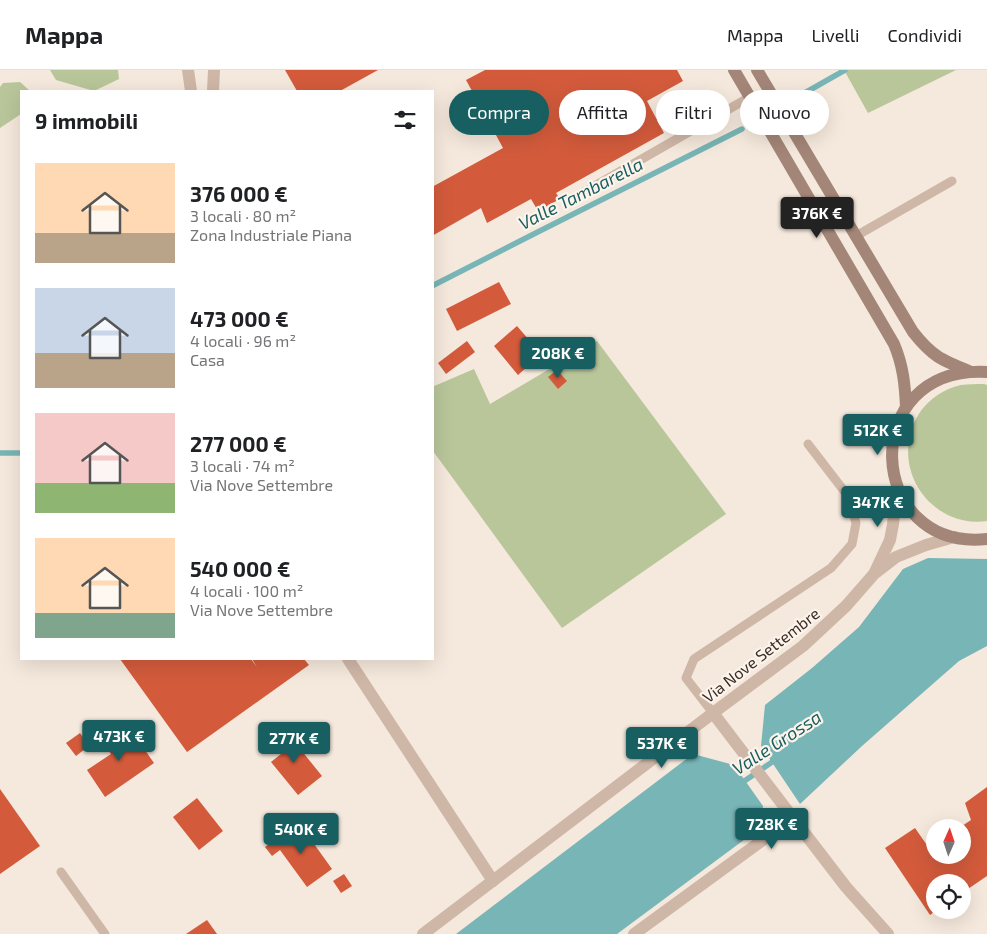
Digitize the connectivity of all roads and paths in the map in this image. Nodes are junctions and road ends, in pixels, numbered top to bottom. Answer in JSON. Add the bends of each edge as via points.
{"nodes":[{"id":1,"x":188,"y":70,"type":"edge"},
{"id":2,"x":214,"y":70,"type":"edge"},
{"id":3,"x":734,"y":70,"type":"edge"},
{"id":4,"x":758,"y":70,"type":"edge"},
{"id":5,"x":191,"y":90,"type":"edge"},
{"id":6,"x":213,"y":90,"type":"edge"},
{"id":7,"x":746,"y":90,"type":"edge"},
{"id":8,"x":740,"y":103,"type":"edge"},
{"id":9,"x":772,"y":135,"type":"edge"},
{"id":10,"x":952,"y":181,"type":"dead end"},
{"id":11,"x":579,"y":195,"type":"dead end"},
{"id":12,"x":856,"y":236,"type":"junction"},
{"id":13,"x":969,"y":371,"type":"junction"},
{"id":14,"x":987,"y":372,"type":"edge"},
{"id":15,"x":906,"y":407,"type":"junction"},
{"id":16,"x":808,"y":444,"type":"dead end"},
{"id":17,"x":897,"y":487,"type":"junction"},
{"id":18,"x":954,"y":537,"type":"junction"},
{"id":19,"x":987,"y":539,"type":"edge"},
{"id":20,"x":874,"y":574,"type":"junction"},
{"id":21,"x":349,"y":660,"type":"edge"},
{"id":22,"x":713,"y":713,"type":"junction"},
{"id":23,"x":793,"y":818,"type":"junction"},
{"id":24,"x":61,"y":872,"type":"dead end"},
{"id":25,"x":494,"y":881,"type":"junction"},
{"id":26,"x":105,"y":934,"type":"edge"},
{"id":27,"x":424,"y":934,"type":"edge"},
{"id":28,"x":634,"y":934,"type":"edge"},
{"id":29,"x":888,"y":934,"type":"edge"}],
"edges":[{"from":1,"to":5,"type":"street"},
{"from":2,"to":6,"type":"street"},
{"from":3,"to":7,"type":"main road"},
{"from":4,"to":12,"type":"main road"},
{"from":8,"to":11,"type":"lane"},
{"from":9,"to":15,"type":"main road","via":[[901,358]]},
{"from":10,"to":12,"type":"lane"},
{"from":12,"to":13,"type":"main road","via":[[924,346],[940,359]]},
{"from":13,"to":14,"type":"main road"},
{"from":13,"to":15,"type":"main road","via":[[945,377],[923,389]]},
{"from":15,"to":17,"type":"main road","via":[[896,425],[892,446]]},
{"from":16,"to":22,"type":"lane","via":[[848,496],[856,523],[852,544],[831,568],[694,659],[686,678]]},
{"from":17,"to":18,"type":"main road","via":[[919,519]]},
{"from":17,"to":20,"type":"street","via":[[890,540]]},
{"from":18,"to":19,"type":"main road"},
{"from":18,"to":20,"type":"street","via":[[896,558]]},
{"from":20,"to":22,"type":"street","name":"Via Nove Settembre","via":[[846,606],[803,646]]},
{"from":21,"to":25,"type":"street"},
{"from":22,"to":23,"type":"street"},
{"from":22,"to":25,"type":"street","name":"Via Nove Settembre"},
{"from":23,"to":28,"type":"street"},
{"from":23,"to":29,"type":"street"},
{"from":24,"to":26,"type":"lane"},
{"from":25,"to":27,"type":"street","name":"Via Nove Settembre"}]}
